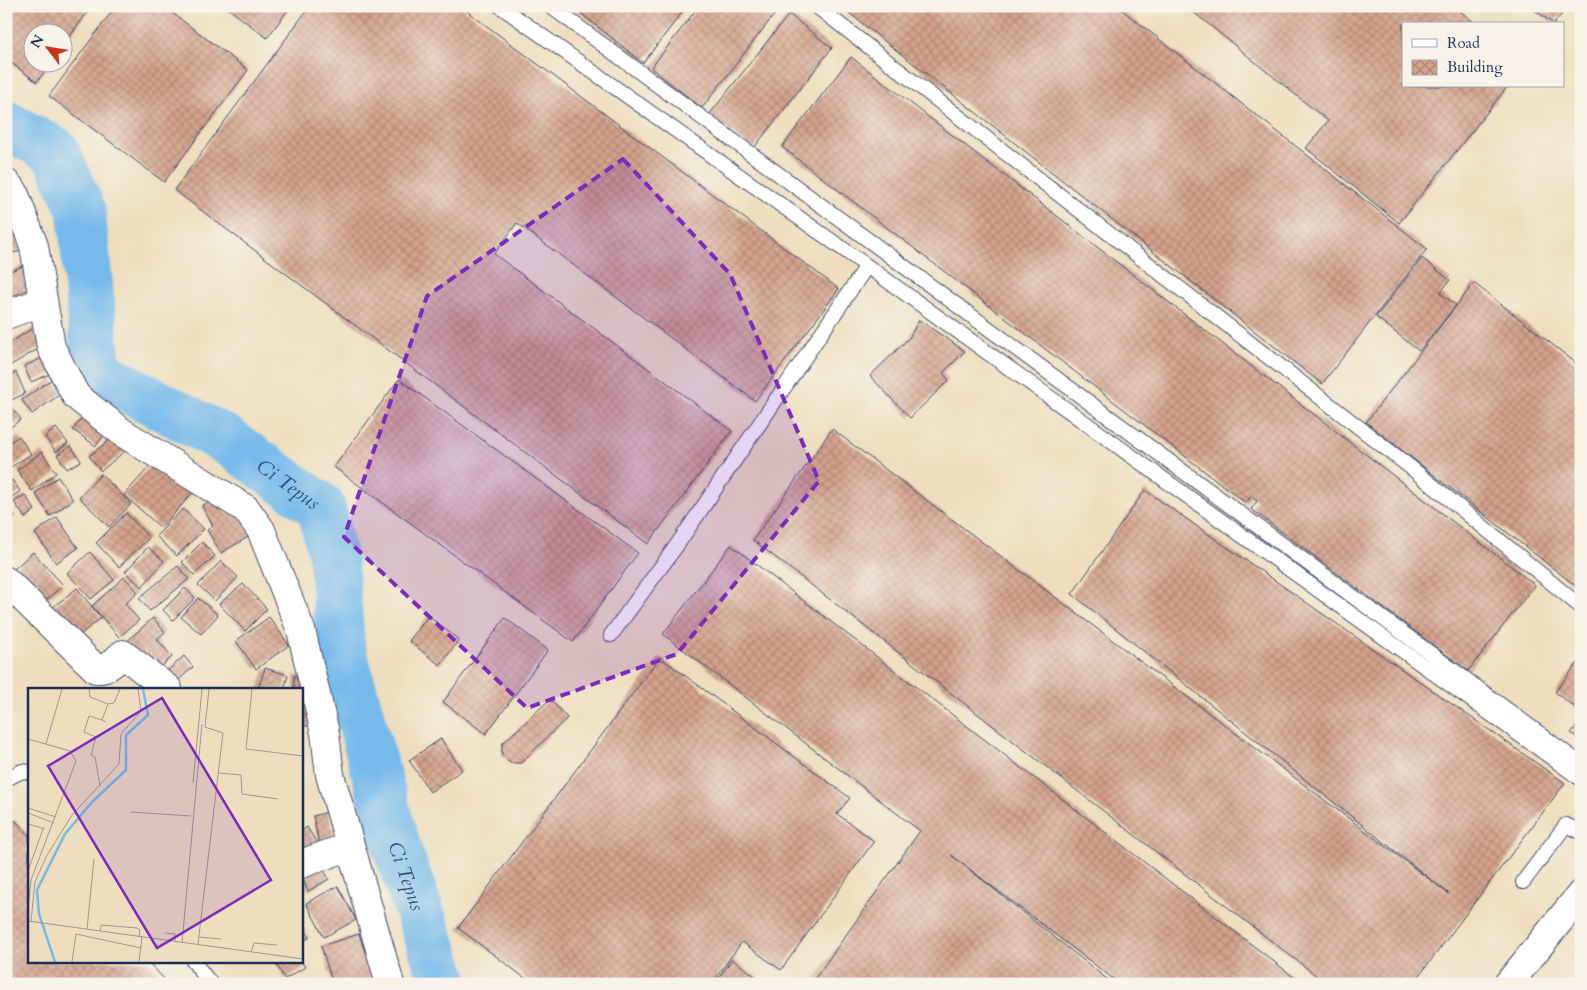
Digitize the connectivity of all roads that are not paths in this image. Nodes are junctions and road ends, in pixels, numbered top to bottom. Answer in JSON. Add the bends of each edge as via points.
{"nodes":[{"id":1,"x":500,"y":6,"type":"edge"},
{"id":2,"x":550,"y":6,"type":"edge"},
{"id":3,"x":816,"y":6,"type":"edge"},
{"id":4,"x":6,"y":183,"type":"edge"},
{"id":5,"x":867,"y":266,"type":"junction"},
{"id":6,"x":42,"y":302,"type":"junction"},
{"id":7,"x":6,"y":315,"type":"edge"},
{"id":8,"x":6,"y":581,"type":"edge"},
{"id":9,"x":1581,"y":607,"type":"edge"},
{"id":10,"x":611,"y":635,"type":"dead end"},
{"id":11,"x":167,"y":688,"type":"edge"},
{"id":12,"x":313,"y":731,"type":"edge"},
{"id":13,"x":1581,"y":764,"type":"edge"},
{"id":14,"x":28,"y":772,"type":"edge"},
{"id":15,"x":6,"y":779,"type":"edge"},
{"id":16,"x":1581,"y":779,"type":"edge"},
{"id":17,"x":1581,"y":832,"type":"edge"},
{"id":18,"x":350,"y":846,"type":"junction"},
{"id":19,"x":302,"y":864,"type":"edge"},
{"id":20,"x":1523,"y":882,"type":"dead end"},
{"id":21,"x":1581,"y":894,"type":"edge"},
{"id":22,"x":194,"y":962,"type":"edge"},
{"id":23,"x":211,"y":984,"type":"edge"},
{"id":24,"x":390,"y":984,"type":"edge"},
{"id":25,"x":1508,"y":984,"type":"edge"}],
"edges":[{"from":1,"to":5,"type":"lane"},
{"from":2,"to":13,"type":"lane"},
{"from":3,"to":9,"type":"lane","via":[[1402,461]]},
{"from":4,"to":6,"type":"street","via":[[14,192],[34,246]]},
{"from":5,"to":10,"type":"lane","via":[[678,545]]},
{"from":5,"to":16,"type":"lane"},
{"from":6,"to":7,"type":"street"},
{"from":6,"to":12,"type":"street","via":[[51,348],[76,396],[123,433],[246,509],[261,530],[301,630]]},
{"from":8,"to":11,"type":"street","via":[[96,668],[103,670],[123,654]]},
{"from":12,"to":18,"type":"street"},
{"from":14,"to":15,"type":"lane","via":[[22,771]]},
{"from":17,"to":20,"type":"lane","via":[[1566,826]]},
{"from":18,"to":19,"type":"street"},
{"from":18,"to":24,"type":"street"},
{"from":21,"to":25,"type":"street"},
{"from":22,"to":23,"type":"lane"}]}
